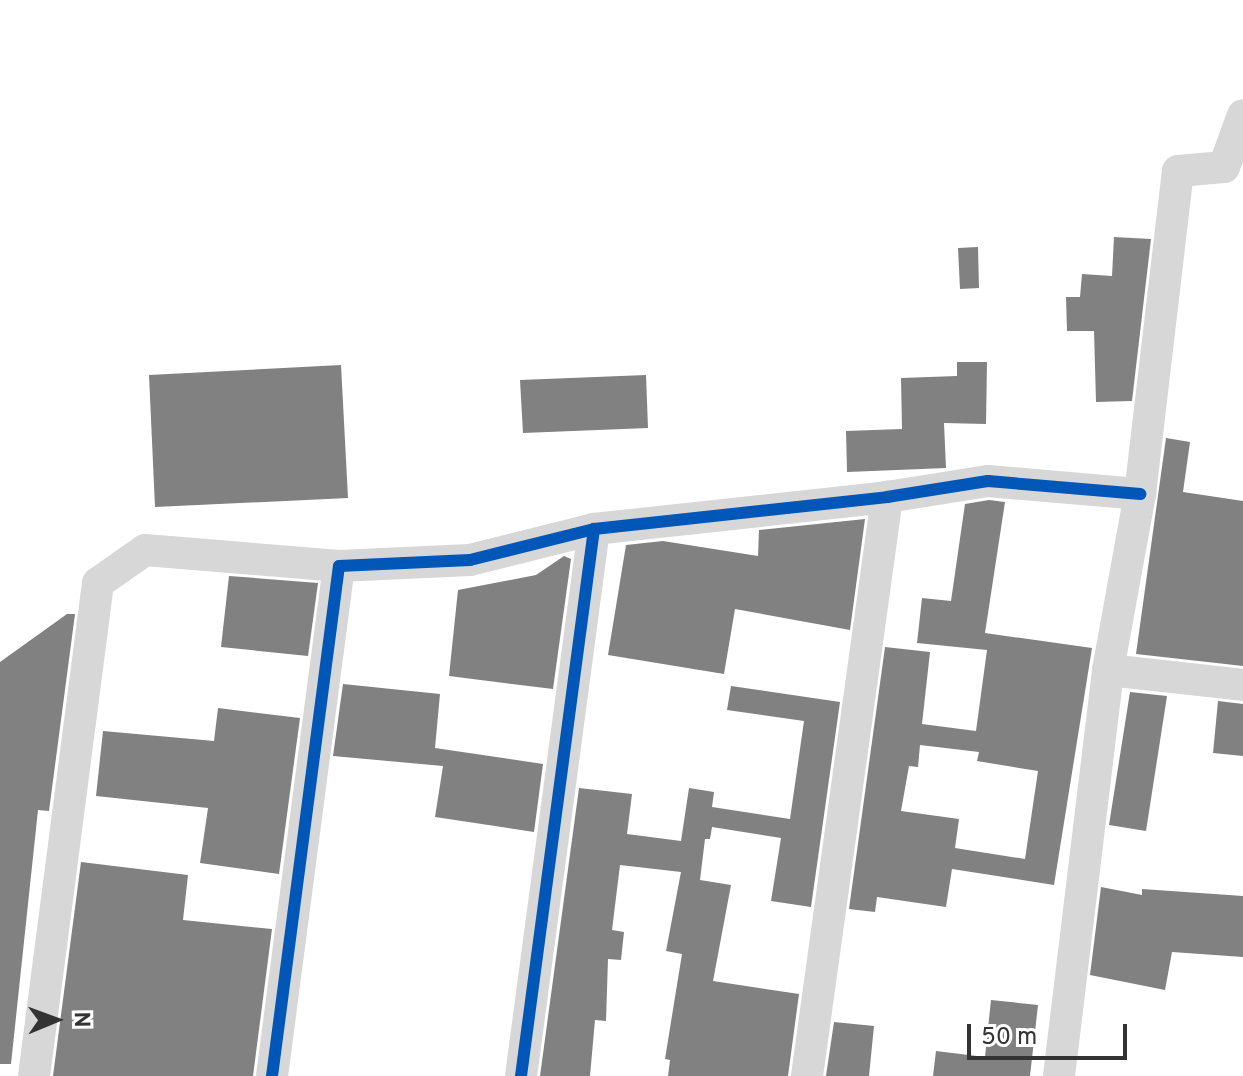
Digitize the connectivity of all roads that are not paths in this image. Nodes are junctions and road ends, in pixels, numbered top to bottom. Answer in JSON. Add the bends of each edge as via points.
{"nodes":[{"id":1,"x":1243,"y":115,"type":"edge"},
{"id":2,"x":1140,"y":494,"type":"junction"},
{"id":3,"x":887,"y":497,"type":"junction"},
{"id":4,"x":594,"y":529,"type":"junction"},
{"id":5,"x":339,"y":566,"type":"junction"},
{"id":6,"x":1108,"y":670,"type":"junction"},
{"id":7,"x":1243,"y":685,"type":"edge"},
{"id":8,"x":34,"y":1076,"type":"edge"},
{"id":9,"x":272,"y":1076,"type":"edge"},
{"id":10,"x":521,"y":1076,"type":"edge"},
{"id":11,"x":807,"y":1076,"type":"edge"},
{"id":12,"x":1059,"y":1076,"type":"edge"}],
"edges":[{"from":1,"to":2,"type":"street","via":[[1224,167],[1178,171]]},
{"from":2,"to":3,"type":"street","via":[[988,481]]},
{"from":2,"to":6,"type":"street"},
{"from":3,"to":4,"type":"street"},
{"from":3,"to":11,"type":"street"},
{"from":4,"to":5,"type":"street","via":[[470,560]]},
{"from":4,"to":10,"type":"street"},
{"from":5,"to":8,"type":"street","via":[[145,550],[98,583]]},
{"from":5,"to":9,"type":"street"},
{"from":6,"to":7,"type":"street"},
{"from":6,"to":12,"type":"street"}]}
